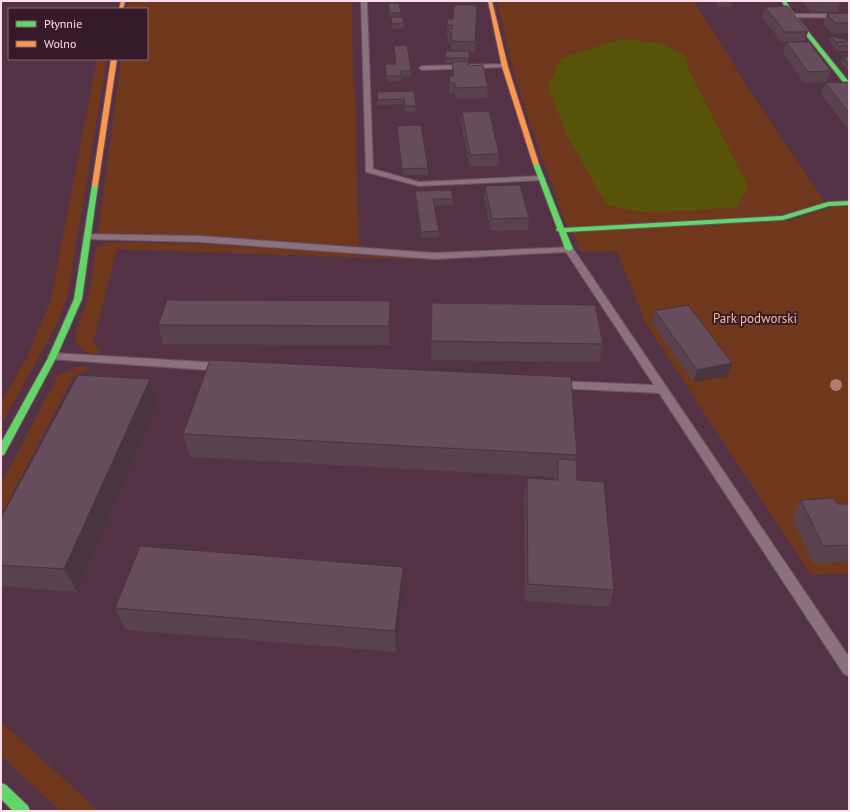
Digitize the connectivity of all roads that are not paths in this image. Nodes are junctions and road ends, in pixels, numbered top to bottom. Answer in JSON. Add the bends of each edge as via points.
{"nodes":[{"id":1,"x":364,"y":1,"type":"edge"},
{"id":2,"x":490,"y":1,"type":"edge"},
{"id":3,"x":784,"y":1,"type":"edge"},
{"id":4,"x":794,"y":16,"type":"junction"},
{"id":5,"x":849,"y":16,"type":"edge"},
{"id":6,"x":114,"y":60,"type":"edge"},
{"id":7,"x":505,"y":66,"type":"junction"},
{"id":8,"x":422,"y":68,"type":"dead end"},
{"id":9,"x":849,"y":86,"type":"edge"},
{"id":10,"x":542,"y":178,"type":"junction"},
{"id":11,"x":849,"y":203,"type":"edge"},
{"id":12,"x":560,"y":230,"type":"junction"},
{"id":13,"x":87,"y":237,"type":"junction"},
{"id":14,"x":569,"y":249,"type":"junction"},
{"id":15,"x":53,"y":357,"type":"junction"},
{"id":16,"x":231,"y":368,"type":"edge"},
{"id":17,"x":546,"y":384,"type":"edge"},
{"id":18,"x":662,"y":389,"type":"junction"},
{"id":19,"x":1,"y":452,"type":"edge"},
{"id":20,"x":849,"y":669,"type":"edge"},
{"id":21,"x":1,"y":790,"type":"edge"},
{"id":22,"x":23,"y":811,"type":"edge"}],
"edges":[{"from":1,"to":10,"type":"lane","via":[[369,170],[419,184]]},
{"from":2,"to":7,"type":"street"},
{"from":3,"to":4,"type":"street"},
{"from":4,"to":5,"type":"lane"},
{"from":4,"to":9,"type":"street"},
{"from":6,"to":13,"type":"street"},
{"from":7,"to":8,"type":"lane"},
{"from":7,"to":10,"type":"street"},
{"from":10,"to":12,"type":"street"},
{"from":11,"to":12,"type":"street","via":[[828,204],[783,218]]},
{"from":12,"to":14,"type":"street"},
{"from":13,"to":14,"type":"lane","via":[[199,239],[435,256]]},
{"from":13,"to":15,"type":"street","via":[[78,299]]},
{"from":14,"to":18,"type":"lane"},
{"from":15,"to":16,"type":"lane"},
{"from":15,"to":19,"type":"street"},
{"from":17,"to":18,"type":"lane"},
{"from":18,"to":20,"type":"lane"},
{"from":21,"to":22,"type":"street"}]}
